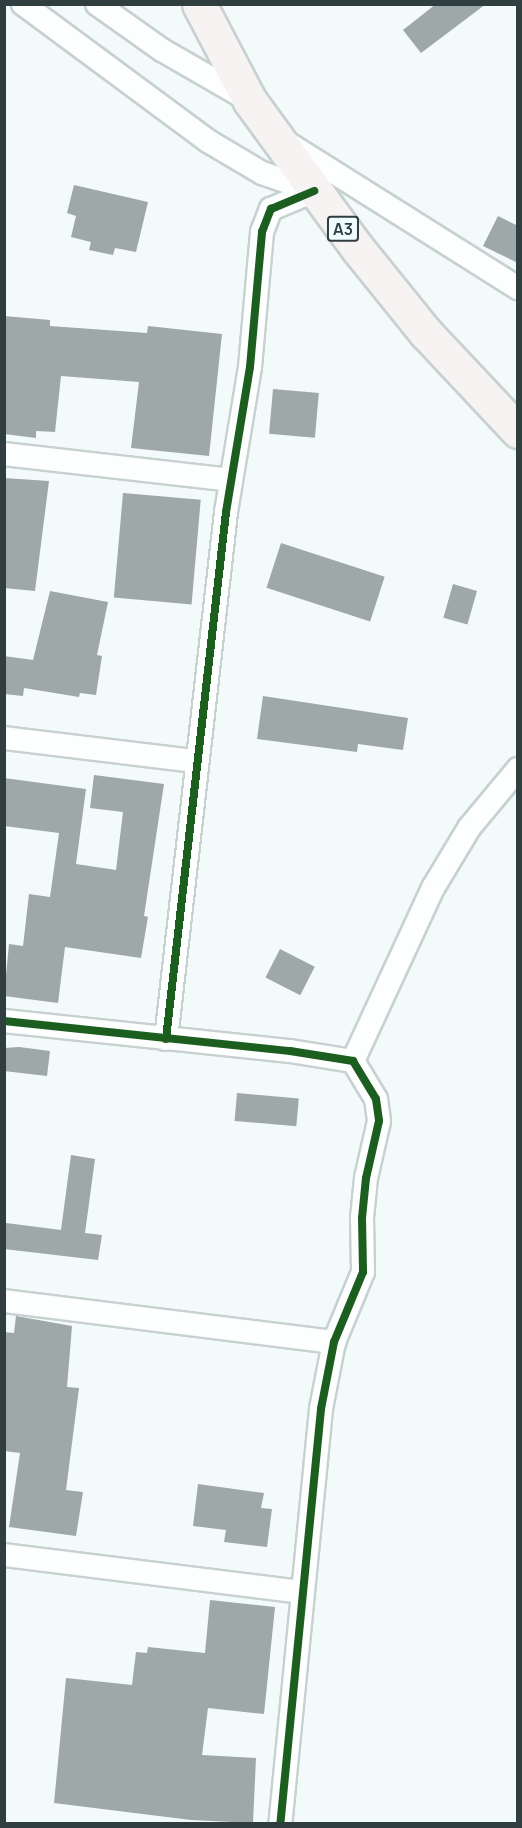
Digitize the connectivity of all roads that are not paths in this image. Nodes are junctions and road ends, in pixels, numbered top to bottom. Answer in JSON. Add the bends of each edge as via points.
{"nodes":[{"id":1,"x":23,"y":4,"type":"edge"},
{"id":2,"x":97,"y":4,"type":"edge"},
{"id":3,"x":199,"y":4,"type":"edge"},
{"id":4,"x":250,"y":100,"type":"junction"},
{"id":5,"x":276,"y":135,"type":"junction"},
{"id":6,"x":314,"y":191,"type":"junction"},
{"id":7,"x":518,"y":288,"type":"edge"},
{"id":8,"x":518,"y":431,"type":"edge"},
{"id":9,"x":4,"y":454,"type":"edge"},
{"id":10,"x":231,"y":480,"type":"junction"},
{"id":11,"x":4,"y":738,"type":"edge"},
{"id":12,"x":195,"y":761,"type":"junction"},
{"id":13,"x":518,"y":769,"type":"edge"},
{"id":14,"x":4,"y":1022,"type":"edge"},
{"id":15,"x":166,"y":1039,"type":"junction"},
{"id":16,"x":353,"y":1061,"type":"junction"},
{"id":17,"x":4,"y":1301,"type":"edge"},
{"id":18,"x":334,"y":1342,"type":"junction"},
{"id":19,"x":4,"y":1555,"type":"edge"},
{"id":20,"x":302,"y":1592,"type":"junction"},
{"id":21,"x":280,"y":1824,"type":"edge"}],
"edges":[{"from":1,"to":6,"type":"street","via":[[208,141],[262,173]]},
{"from":2,"to":4,"type":"street","via":[[162,50]]},
{"from":3,"to":4,"type":"highway","number":"A3"},
{"from":4,"to":5,"type":"highway","number":"A3"},
{"from":5,"to":6,"type":"highway","number":"A3"},
{"from":5,"to":7,"type":"street"},
{"from":6,"to":8,"type":"highway","number":"A3","via":[[425,332]]},
{"from":6,"to":10,"type":"street","via":[[271,209],[262,232],[250,367]]},
{"from":9,"to":10,"type":"street"},
{"from":10,"to":12,"type":"street"},
{"from":11,"to":12,"type":"street"},
{"from":12,"to":15,"type":"street"},
{"from":13,"to":16,"type":"street","via":[[469,828],[433,888]]},
{"from":14,"to":15,"type":"street"},
{"from":15,"to":16,"type":"street"},
{"from":16,"to":18,"type":"street","via":[[376,1099],[379,1121],[366,1178],[363,1272]]},
{"from":17,"to":18,"type":"street"},
{"from":18,"to":20,"type":"street","via":[[321,1409]]},
{"from":19,"to":20,"type":"street"},
{"from":20,"to":21,"type":"street"}]}
